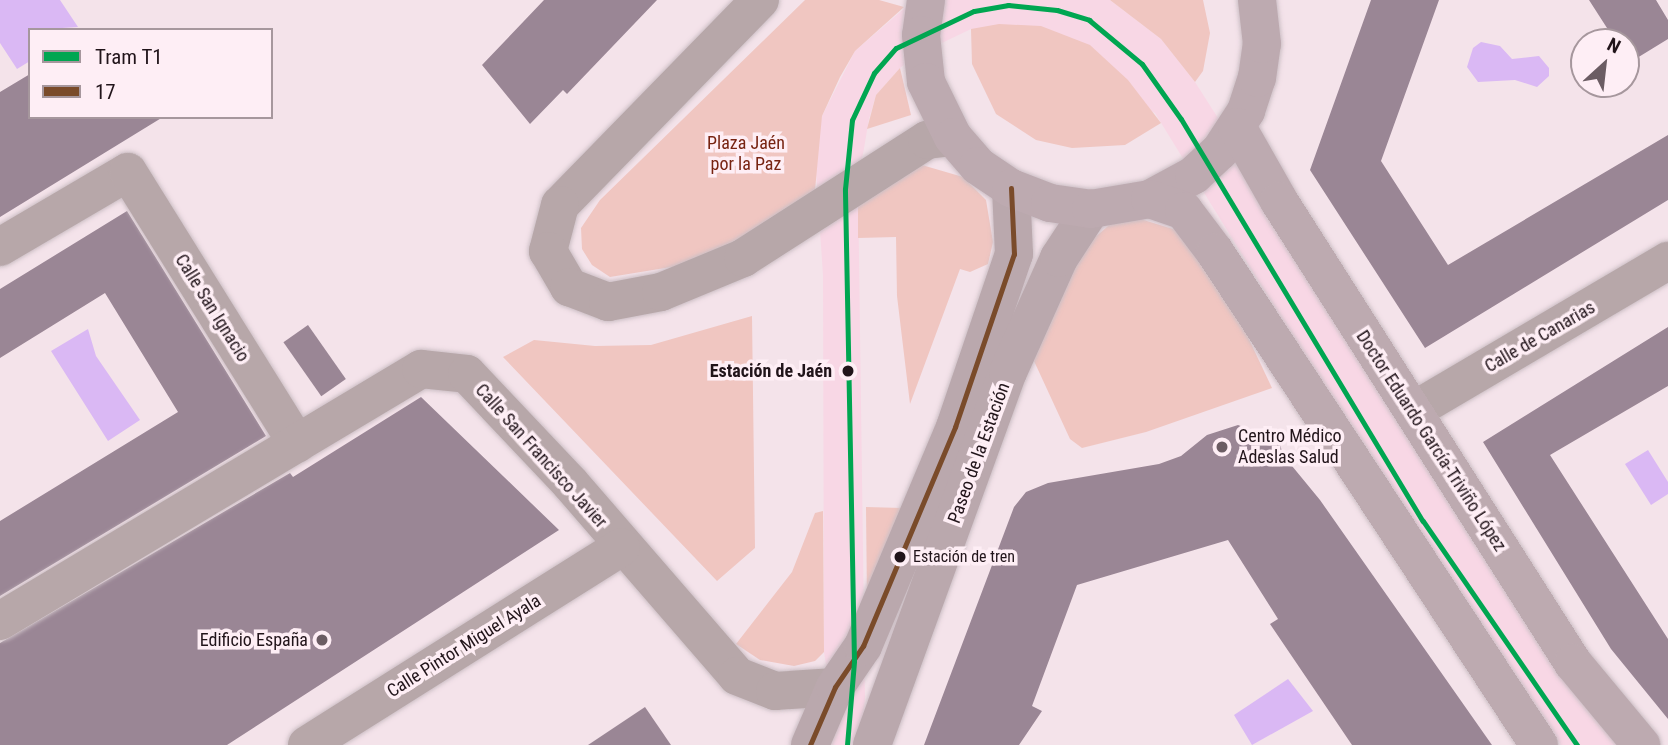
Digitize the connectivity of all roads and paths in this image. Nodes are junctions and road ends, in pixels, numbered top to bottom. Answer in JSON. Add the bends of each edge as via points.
{"nodes":[{"id":1,"x":760,"y":0,"type":"edge"},
{"id":2,"x":926,"y":0,"type":"edge"},
{"id":3,"x":1257,"y":0,"type":"edge"},
{"id":4,"x":1237,"y":127,"type":"junction"},
{"id":5,"x":953,"y":137,"type":"junction"},
{"id":6,"x":1011,"y":188,"type":"junction"},
{"id":7,"x":1150,"y":199,"type":"junction"},
{"id":8,"x":1091,"y":209,"type":"junction"},
{"id":9,"x":0,"y":247,"type":"edge"},
{"id":10,"x":1668,"y":261,"type":"edge"},
{"id":11,"x":1413,"y":411,"type":"junction"},
{"id":12,"x":297,"y":443,"type":"junction"},
{"id":13,"x":621,"y":547,"type":"junction"},
{"id":14,"x":0,"y":621,"type":"edge"},
{"id":15,"x":835,"y":687,"type":"junction"},
{"id":16,"x":307,"y":745,"type":"edge"},
{"id":17,"x":810,"y":745,"type":"edge"},
{"id":18,"x":872,"y":745,"type":"edge"},
{"id":19,"x":1539,"y":745,"type":"edge"},
{"id":20,"x":1641,"y":745,"type":"edge"}],
"edges":[{"from":1,"to":5,"type":"street","via":[[560,205],[548,251],[569,287],[608,302],[661,292],[743,258],[928,140]]},
{"from":2,"to":5,"type":"highway","via":[[921,35],[926,82]]},
{"from":3,"to":4,"type":"highway","via":[[1261,61]]},
{"from":4,"to":7,"type":"highway","via":[[1194,175]]},
{"from":4,"to":11,"type":"highway","name":"Doctor Eduardo García-Triviño López"},
{"from":5,"to":6,"type":"highway","via":[[978,166]]},
{"from":6,"to":8,"type":"highway","via":[[1050,203]]},
{"from":6,"to":15,"type":"main road","name":"Paseo de la Estación","via":[[1014,254],[955,426],[863,646]]},
{"from":7,"to":8,"type":"highway"},
{"from":7,"to":19,"type":"highway","via":[[1184,211],[1215,252]]},
{"from":8,"to":18,"type":"main road","name":"Paseo de la Estación","via":[[1059,258],[1008,372]]},
{"from":9,"to":12,"type":"street","name":"Calle San Ignacio","via":[[128,172]]},
{"from":10,"to":11,"type":"street","name":"Calle de Canarias"},
{"from":11,"to":20,"type":"highway","name":"Doctor Eduardo García-Triviño López","via":[[1573,663]]},
{"from":12,"to":13,"type":"street","name":"Calle San Francisco Javier","via":[[421,369],[467,374],[570,483]]},
{"from":12,"to":14,"type":"street","name":"Calle San Francisco Javier"},
{"from":13,"to":15,"type":"street","name":"Calle San Francisco Javier","via":[[737,676],[775,691]]},
{"from":13,"to":16,"type":"street","name":"Calle Pintor Miguel Ayala"},
{"from":15,"to":17,"type":"main road","name":"Paseo de la Estación"}]}
